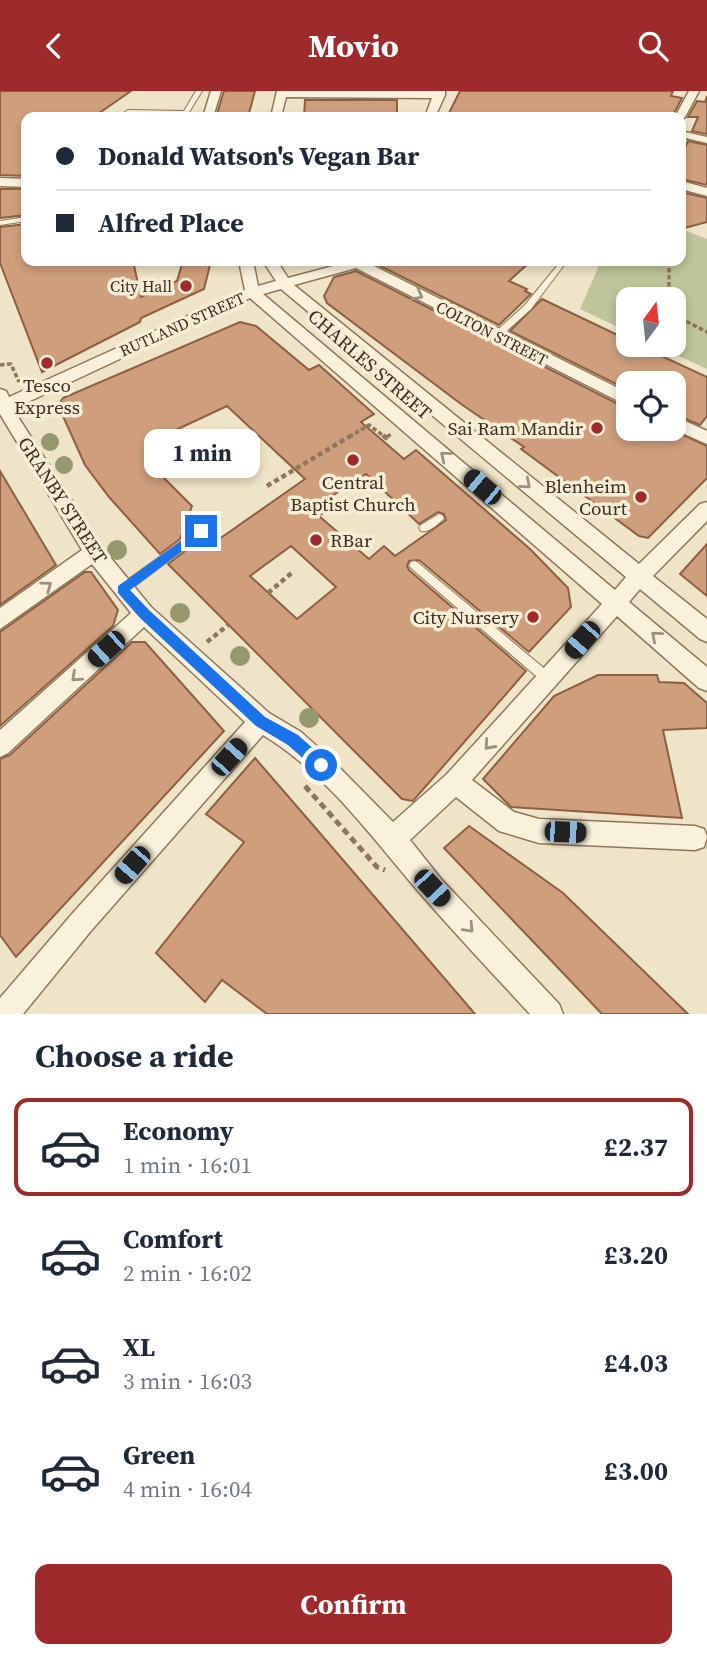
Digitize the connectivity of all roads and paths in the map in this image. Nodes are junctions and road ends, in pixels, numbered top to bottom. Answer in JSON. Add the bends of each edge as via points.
{"nodes":[{"id":1,"x":199,"y":91,"type":"edge"},
{"id":2,"x":216,"y":91,"type":"edge"},
{"id":3,"x":694,"y":91,"type":"edge"},
{"id":4,"x":282,"y":92,"type":"edge"},
{"id":5,"x":440,"y":93,"type":"edge"},
{"id":6,"x":187,"y":112,"type":"edge"},
{"id":7,"x":210,"y":112,"type":"edge"},
{"id":8,"x":277,"y":112,"type":"edge"},
{"id":9,"x":432,"y":112,"type":"edge"},
{"id":10,"x":683,"y":112,"type":"edge"},
{"id":11,"x":686,"y":135,"type":"edge"},
{"id":12,"x":707,"y":140,"type":"edge"},
{"id":13,"x":0,"y":183,"type":"edge"},
{"id":14,"x":21,"y":183,"type":"edge"},
{"id":15,"x":686,"y":186,"type":"edge"},
{"id":16,"x":707,"y":192,"type":"edge"},
{"id":17,"x":21,"y":220,"type":"edge"},
{"id":18,"x":0,"y":223,"type":"edge"},
{"id":19,"x":247,"y":266,"type":"edge"},
{"id":20,"x":273,"y":266,"type":"edge"},
{"id":21,"x":347,"y":266,"type":"edge"},
{"id":22,"x":367,"y":266,"type":"edge"},
{"id":23,"x":560,"y":266,"type":"edge"},
{"id":24,"x":669,"y":266,"type":"edge"},
{"id":25,"x":285,"y":285,"type":"junction"},
{"id":26,"x":669,"y":287,"type":"edge"},
{"id":27,"x":252,"y":292,"type":"junction"},
{"id":28,"x":686,"y":321,"type":"edge"},
{"id":29,"x":707,"y":332,"type":"edge"},
{"id":30,"x":496,"y":336,"type":"junction"},
{"id":31,"x":616,"y":394,"type":"edge"},
{"id":32,"x":1,"y":404,"type":"edge"},
{"id":33,"x":407,"y":425,"type":"junction"},
{"id":34,"x":686,"y":428,"type":"edge"},
{"id":35,"x":707,"y":438,"type":"edge"},
{"id":36,"x":267,"y":486,"type":"dead end"},
{"id":37,"x":707,"y":509,"type":"edge"},
{"id":38,"x":439,"y":518,"type":"dead end"},
{"id":39,"x":424,"y":528,"type":"dead end"},
{"id":40,"x":201,"y":531,"type":"dead end"},
{"id":41,"x":94,"y":552,"type":"junction"},
{"id":42,"x":414,"y":565,"type":"dead end"},
{"id":43,"x":294,"y":571,"type":"dead end"},
{"id":44,"x":639,"y":577,"type":"junction"},
{"id":45,"x":122,"y":589,"type":"junction"},
{"id":46,"x":268,"y":593,"type":"dead end"},
{"id":47,"x":616,"y":601,"type":"junction"},
{"id":48,"x":144,"y":614,"type":"junction"},
{"id":49,"x":0,"y":619,"type":"edge"},
{"id":50,"x":707,"y":632,"type":"edge"},
{"id":51,"x":707,"y":681,"type":"edge"},
{"id":52,"x":541,"y":687,"type":"junction"},
{"id":53,"x":261,"y":721,"type":"junction"},
{"id":54,"x":0,"y":745,"type":"edge"},
{"id":55,"x":455,"y":782,"type":"junction"},
{"id":56,"x":695,"y":838,"type":"dead end"},
{"id":57,"x":393,"y":839,"type":"junction"},
{"id":58,"x":5,"y":1014,"type":"edge"},
{"id":59,"x":549,"y":1014,"type":"edge"}],
"edges":[{"from":1,"to":6,"type":"lane"},
{"from":2,"to":7,"type":"street"},
{"from":3,"to":10,"type":"street"},
{"from":4,"to":5,"type":"street"},
{"from":4,"to":8,"type":"street"},
{"from":5,"to":9,"type":"street"},
{"from":11,"to":12,"type":"street"},
{"from":13,"to":14,"type":"street"},
{"from":15,"to":16,"type":"street"},
{"from":17,"to":18,"type":"lane"},
{"from":19,"to":27,"type":"street"},
{"from":20,"to":25,"type":"street","name":"CHARLES STREET"},
{"from":21,"to":25,"type":"street","name":"RUTLAND STREET"},
{"from":22,"to":30,"type":"street","name":"COLTON STREET","one_way":true},
{"from":23,"to":30,"type":"lane","via":[[528,307]]},
{"from":24,"to":26,"type":"path"},
{"from":25,"to":27,"type":"street","name":"RUTLAND STREET"},
{"from":25,"to":44,"type":"street","name":"CHARLES STREET","one_way":true},
{"from":27,"to":32,"type":"street","name":"RUTLAND STREET"},
{"from":27,"to":33,"type":"street","name":"CHARLES STREET"},
{"from":28,"to":29,"type":"path"},
{"from":30,"to":31,"type":"street","name":"COLTON STREET"},
{"from":32,"to":41,"type":"street","name":"GRANBY STREET"},
{"from":33,"to":36,"type":"path","via":[[386,438],[369,425]]},
{"from":47,"to":33,"type":"street","name":"CHARLES STREET","one_way":true,"via":[[475,492]]},
{"from":34,"to":35,"type":"street"},
{"from":37,"to":44,"type":"street"},
{"from":38,"to":39,"type":"lane"},
{"from":40,"to":45,"type":"lane"},
{"from":41,"to":45,"type":"street","name":"GRANBY STREET"},
{"from":49,"to":41,"type":"street","one_way":true},
{"from":42,"to":52,"type":"lane"},
{"from":43,"to":46,"type":"path"},
{"from":44,"to":47,"type":"street"},
{"from":44,"to":50,"type":"street","name":"CHARLES STREET"},
{"from":45,"to":48,"type":"street","name":"GRANBY STREET"},
{"from":51,"to":47,"type":"street","name":"CHARLES STREET","one_way":true},
{"from":47,"to":52,"type":"street"},
{"from":48,"to":53,"type":"street","name":"GRANBY STREET"},
{"from":48,"to":54,"type":"street","one_way":true},
{"from":52,"to":55,"type":"street","one_way":true},
{"from":53,"to":57,"type":"street","name":"GRANBY STREET","via":[[293,740]]},
{"from":53,"to":58,"type":"street"},
{"from":55,"to":56,"type":"street","via":[[508,822],[539,831]]},
{"from":55,"to":57,"type":"street"},
{"from":57,"to":59,"type":"street","name":"GRANBY STREET","one_way":true}]}
